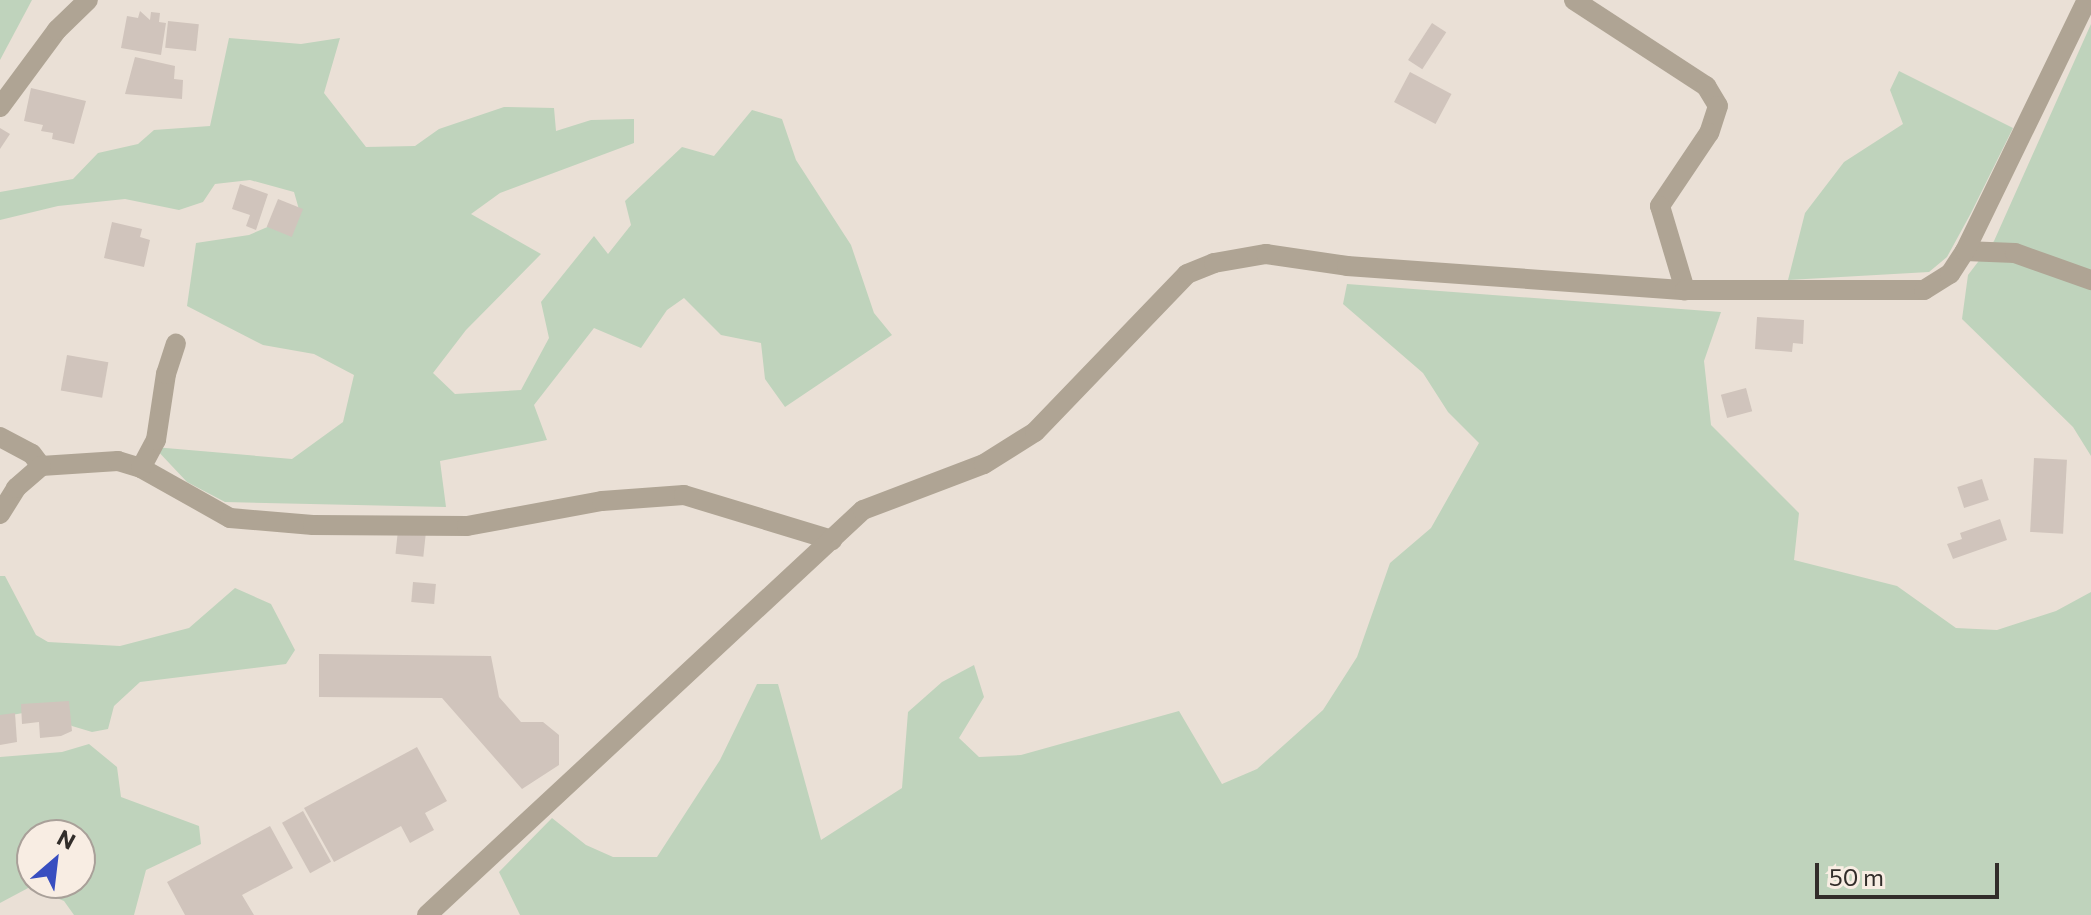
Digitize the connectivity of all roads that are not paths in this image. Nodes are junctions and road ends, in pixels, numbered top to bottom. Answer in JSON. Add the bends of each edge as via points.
{"nodes":[{"id":1,"x":88,"y":0,"type":"edge"},
{"id":2,"x":1574,"y":0,"type":"edge"},
{"id":3,"x":2087,"y":0,"type":"edge"},
{"id":4,"x":0,"y":107,"type":"edge"},
{"id":5,"x":1965,"y":251,"type":"junction"},
{"id":6,"x":2091,"y":280,"type":"edge"},
{"id":7,"x":1685,"y":290,"type":"junction"},
{"id":8,"x":176,"y":344,"type":"dead end"},
{"id":9,"x":0,"y":437,"type":"edge"},
{"id":10,"x":41,"y":466,"type":"junction"},
{"id":11,"x":141,"y":468,"type":"junction"},
{"id":12,"x":0,"y":514,"type":"edge"},
{"id":13,"x":832,"y":540,"type":"junction"},
{"id":14,"x":427,"y":915,"type":"edge"}],
"edges":[{"from":1,"to":4,"type":"street","via":[[57,30]]},
{"from":2,"to":7,"type":"street","via":[[1706,86],[1718,106],[1709,133],[1660,206]]},
{"from":3,"to":5,"type":"street"},
{"from":5,"to":6,"type":"street","via":[[2015,253]]},
{"from":5,"to":7,"type":"street","via":[[1950,274],[1924,290]]},
{"from":7,"to":13,"type":"street","via":[[1347,266],[1266,254],[1214,263],[1187,274],[1165,292],[1035,432],[984,464],[876,503]]},
{"from":8,"to":11,"type":"street","via":[[156,440]]},
{"from":9,"to":10,"type":"street","via":[[32,454]]},
{"from":10,"to":11,"type":"street","via":[[118,461]]},
{"from":10,"to":12,"type":"street","via":[[16,488]]},
{"from":11,"to":13,"type":"street","via":[[230,518],[313,525],[467,526],[602,501],[684,495]]},
{"from":13,"to":14,"type":"street"}]}
